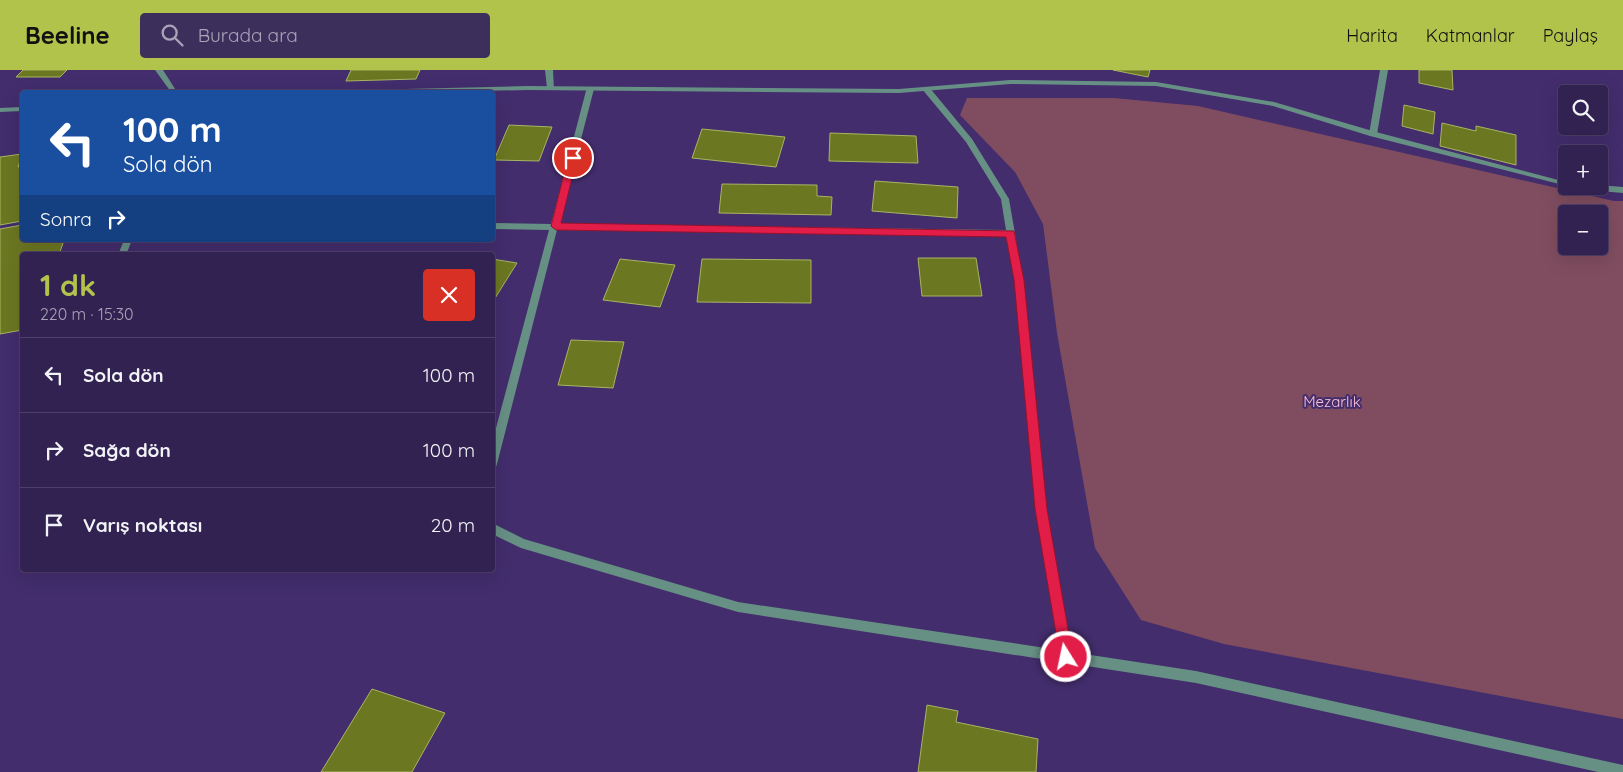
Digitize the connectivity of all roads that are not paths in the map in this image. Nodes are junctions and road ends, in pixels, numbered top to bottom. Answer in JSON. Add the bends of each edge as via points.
{"nodes":[{"id":1,"x":159,"y":70,"type":"edge"},
{"id":2,"x":549,"y":70,"type":"edge"},
{"id":3,"x":1384,"y":70,"type":"edge"},
{"id":4,"x":551,"y":88,"type":"junction"},
{"id":5,"x":590,"y":89,"type":"junction"},
{"id":6,"x":926,"y":89,"type":"junction"},
{"id":7,"x":173,"y":90,"type":"edge"},
{"id":8,"x":457,"y":90,"type":"edge"},
{"id":9,"x":20,"y":109,"type":"edge"},
{"id":10,"x":0,"y":110,"type":"edge"},
{"id":11,"x":1373,"y":134,"type":"junction"},
{"id":12,"x":1558,"y":182,"type":"edge"},
{"id":13,"x":1608,"y":189,"type":"edge"},
{"id":14,"x":1623,"y":190,"type":"edge"},
{"id":15,"x":495,"y":226,"type":"edge"},
{"id":16,"x":556,"y":226,"type":"junction"},
{"id":17,"x":1011,"y":234,"type":"junction"},
{"id":18,"x":495,"y":453,"type":"edge"},
{"id":19,"x":495,"y":530,"type":"edge"},
{"id":20,"x":1066,"y":657,"type":"junction"},
{"id":21,"x":1623,"y":771,"type":"edge"}],
"edges":[{"from":1,"to":7,"type":"street"},
{"from":2,"to":4,"type":"street"},
{"from":3,"to":11,"type":"street"},
{"from":4,"to":5,"type":"street"},
{"from":4,"to":8,"type":"street"},
{"from":5,"to":6,"type":"street"},
{"from":5,"to":16,"type":"street"},
{"from":6,"to":11,"type":"street","via":[[1010,82],[1156,84],[1274,104]]},
{"from":6,"to":17,"type":"street","via":[[969,141],[1005,199]]},
{"from":9,"to":10,"type":"street"},
{"from":11,"to":12,"type":"street"},
{"from":13,"to":14,"type":"street"},
{"from":15,"to":16,"type":"street"},
{"from":16,"to":17,"type":"street"},
{"from":16,"to":18,"type":"street"},
{"from":17,"to":20,"type":"street","via":[[1019,280],[1041,509]]},
{"from":19,"to":20,"type":"street","via":[[520,543],[738,607]]},
{"from":20,"to":21,"type":"street","via":[[1196,677]]}]}
